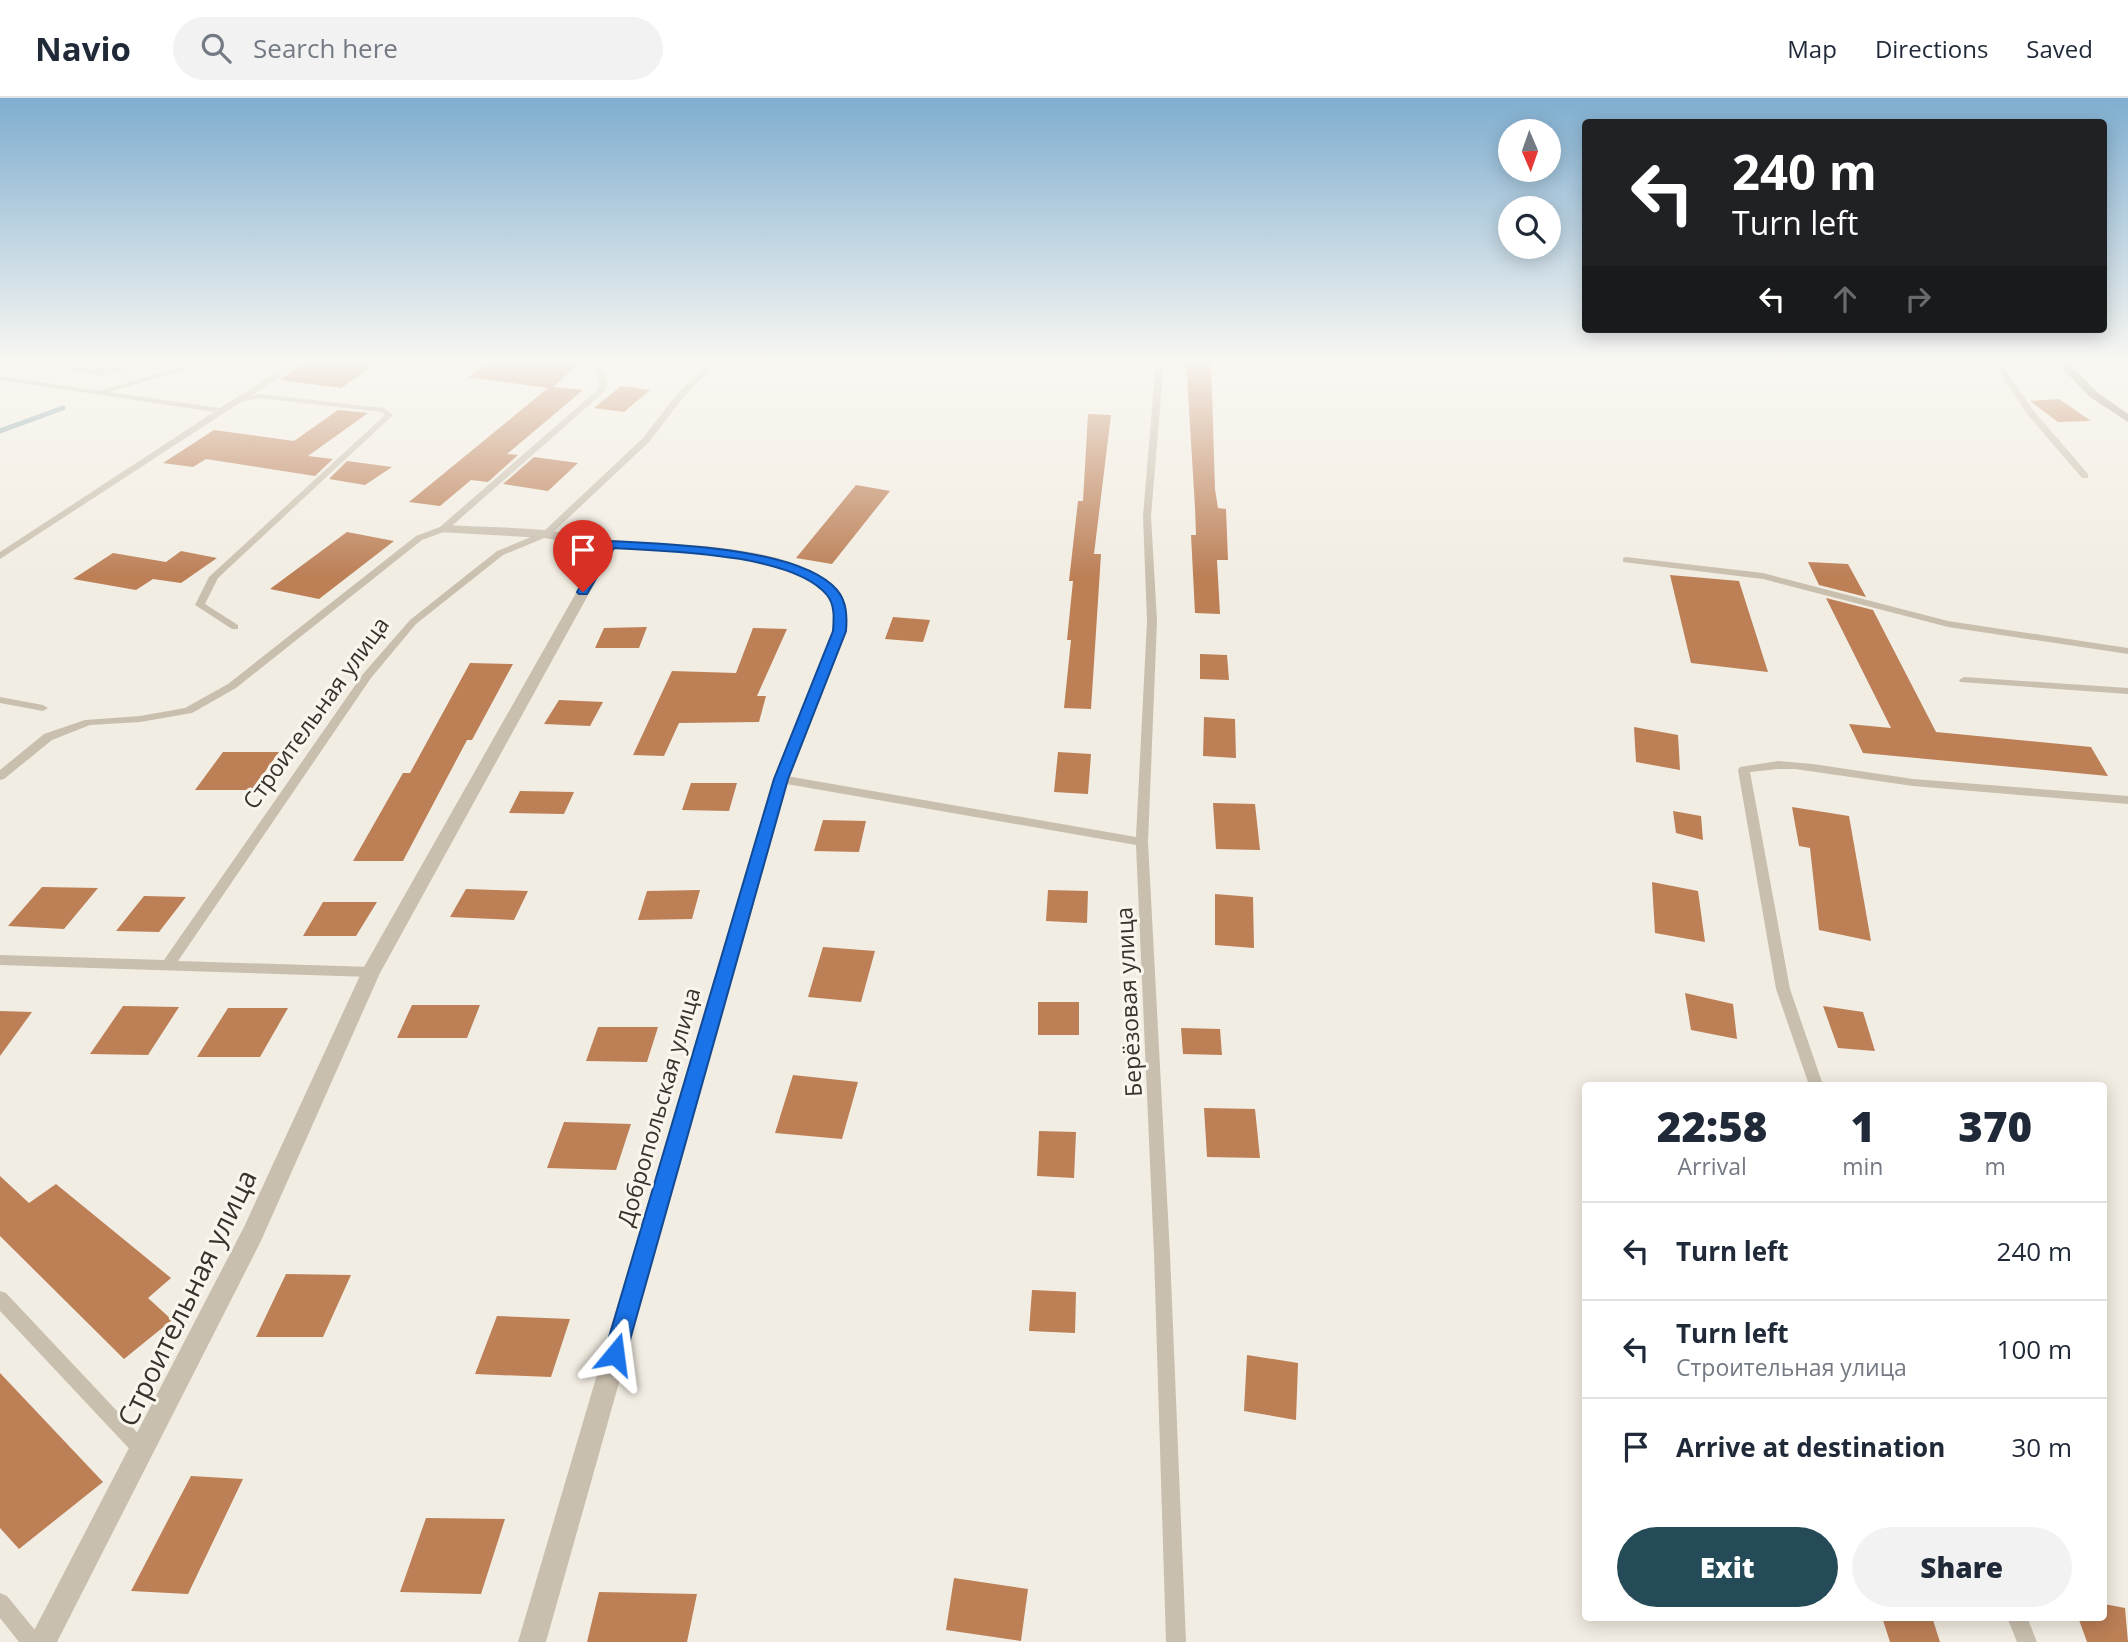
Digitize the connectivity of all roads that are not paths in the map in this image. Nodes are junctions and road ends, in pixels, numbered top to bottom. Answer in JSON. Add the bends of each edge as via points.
{"nodes":[{"id":1,"x":189,"y":432,"type":"edge"},
{"id":2,"x":371,"y":432,"type":"edge"},
{"id":3,"x":553,"y":432,"type":"edge"},
{"id":4,"x":651,"y":432,"type":"edge"},
{"id":5,"x":1154,"y":432,"type":"edge"},
{"id":6,"x":2047,"y":432,"type":"edge"},
{"id":7,"x":2085,"y":476,"type":"dead end"},
{"id":8,"x":443,"y":529,"type":"junction"},
{"id":9,"x":545,"y":534,"type":"junction"},
{"id":10,"x":610,"y":544,"type":"junction"},
{"id":11,"x":0,"y":556,"type":"edge"},
{"id":12,"x":1626,"y":560,"type":"dead end"},
{"id":13,"x":234,"y":627,"type":"dead end"},
{"id":14,"x":2128,"y":651,"type":"edge"},
{"id":15,"x":1964,"y":680,"type":"dead end"},
{"id":16,"x":2128,"y":691,"type":"edge"},
{"id":17,"x":0,"y":700,"type":"edge"},
{"id":18,"x":43,"y":708,"type":"dead end"},
{"id":19,"x":0,"y":776,"type":"edge"},
{"id":20,"x":781,"y":779,"type":"junction"},
{"id":21,"x":2128,"y":800,"type":"edge"},
{"id":22,"x":1142,"y":842,"type":"junction"},
{"id":23,"x":0,"y":960,"type":"edge"},
{"id":24,"x":168,"y":964,"type":"junction"},
{"id":25,"x":371,"y":972,"type":"junction"},
{"id":26,"x":1815,"y":1082,"type":"edge"},
{"id":27,"x":0,"y":1299,"type":"edge"},
{"id":28,"x":143,"y":1451,"type":"junction"},
{"id":29,"x":0,"y":1603,"type":"edge"},
{"id":30,"x":2019,"y":1621,"type":"edge"},
{"id":31,"x":32,"y":1642,"type":"edge"},
{"id":32,"x":42,"y":1642,"type":"edge"},
{"id":33,"x":532,"y":1642,"type":"edge"},
{"id":34,"x":1176,"y":1642,"type":"edge"},
{"id":35,"x":2027,"y":1642,"type":"edge"}],
"edges":[{"from":1,"to":11,"type":"lane"},
{"from":2,"to":13,"type":"lane","via":[[214,577],[200,605]]},
{"from":3,"to":8,"type":"lane"},
{"from":4,"to":9,"type":"lane"},
{"from":5,"to":22,"type":"lane","name":"Берёзовая улица","via":[[1147,516],[1152,621]]},
{"from":6,"to":7,"type":"lane"},
{"from":8,"to":9,"type":"street"},
{"from":8,"to":19,"type":"lane","via":[[419,538],[221,692],[188,710],[89,722],[48,737]]},
{"from":9,"to":10,"type":"street"},
{"from":9,"to":24,"type":"lane","name":"Строительная улица","via":[[500,552],[398,638]]},
{"from":10,"to":20,"type":"street","name":"Добропольская улица","via":[[757,558],[799,571],[831,592],[841,612],[839,631]]},
{"from":10,"to":25,"type":"street","name":"Строительная улица"},
{"from":12,"to":14,"type":"lane","via":[[1763,576],[1948,624]]},
{"from":15,"to":16,"type":"lane"},
{"from":17,"to":18,"type":"lane"},
{"from":20,"to":22,"type":"lane"},
{"from":20,"to":33,"type":"street","name":"Добропольская улица"},
{"from":21,"to":26,"type":"lane","via":[[1884,779],[1784,765],[1744,770],[1783,989]]},
{"from":22,"to":34,"type":"lane","name":"Берёзовая улица"},
{"from":23,"to":24,"type":"lane"},
{"from":24,"to":25,"type":"lane"},
{"from":25,"to":28,"type":"street","name":"Строительная улица","via":[[252,1235]]},
{"from":27,"to":28,"type":"lane"},
{"from":28,"to":32,"type":"street","name":"Строительная улица"},
{"from":29,"to":31,"type":"lane"},
{"from":30,"to":35,"type":"lane"}]}
